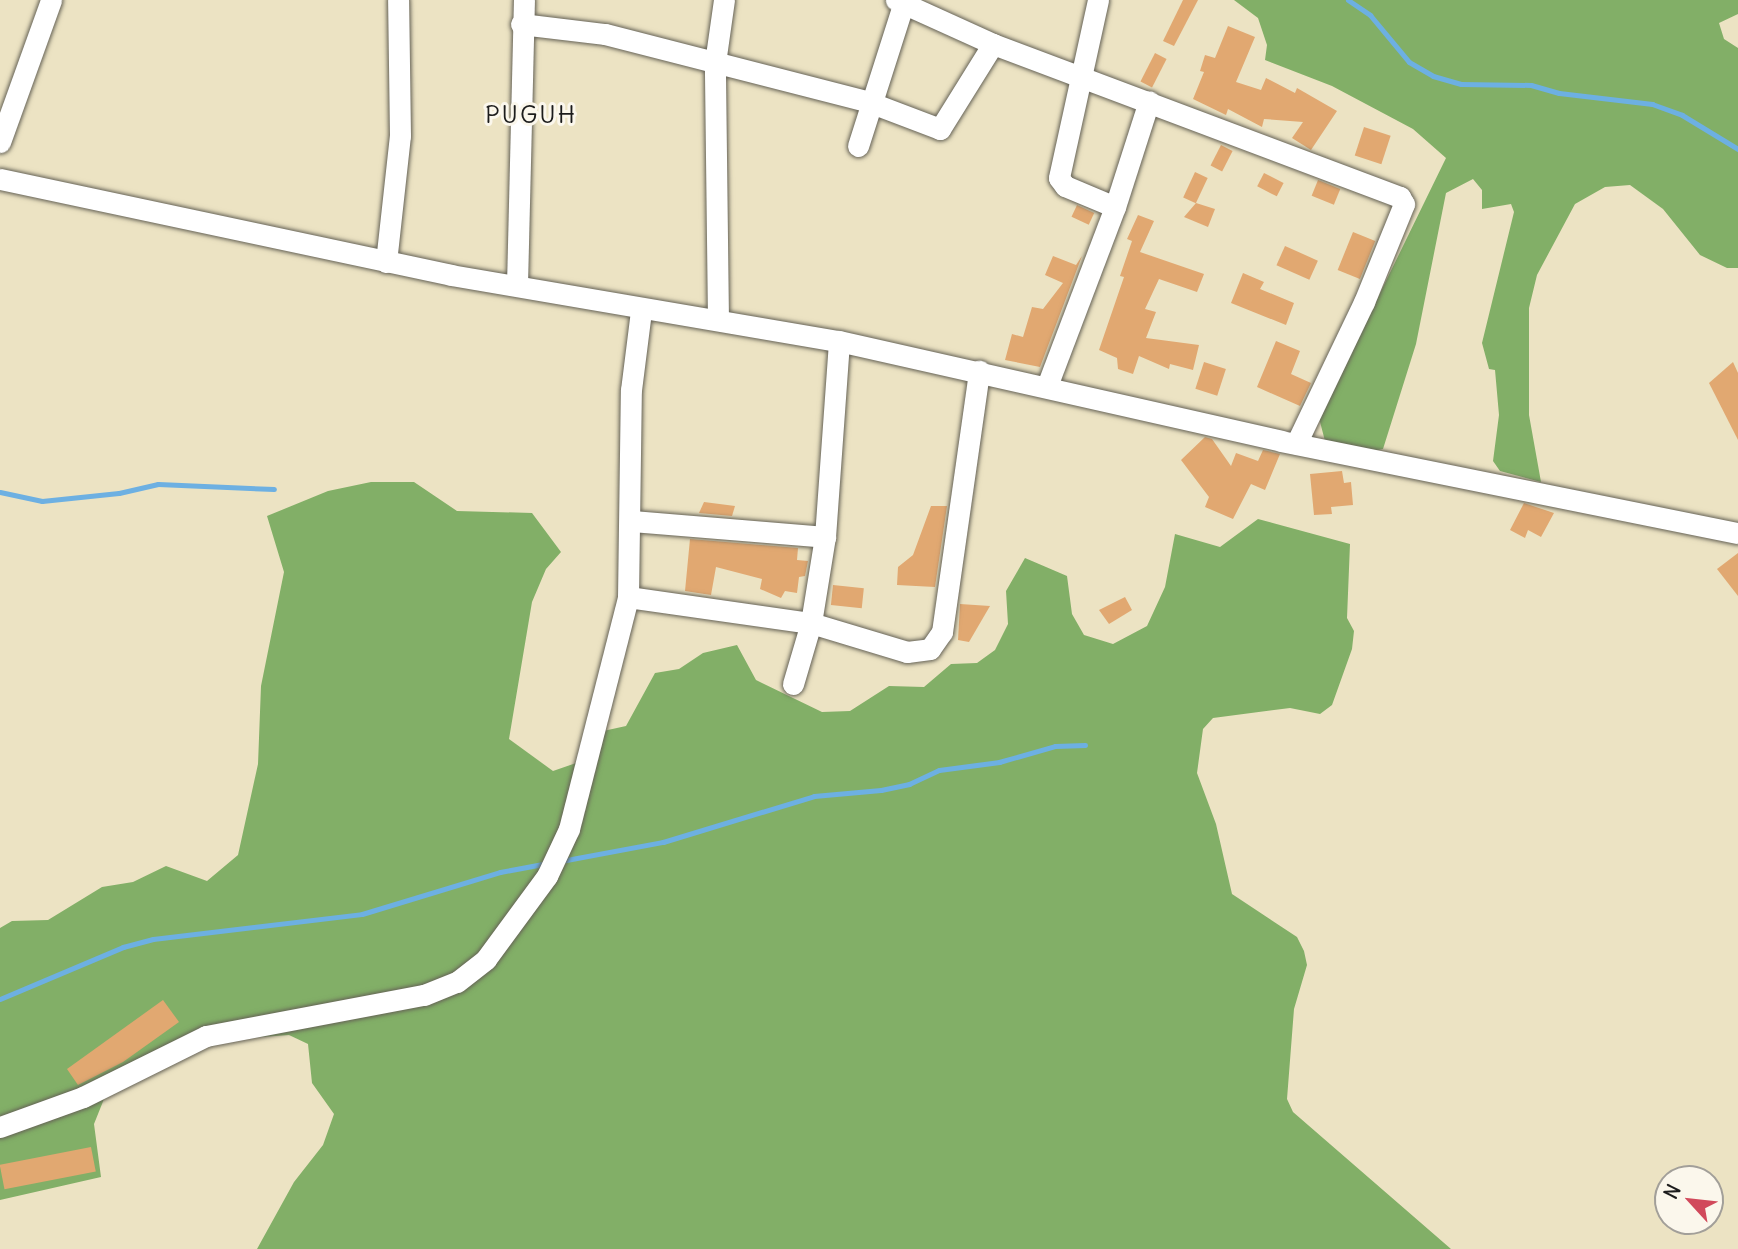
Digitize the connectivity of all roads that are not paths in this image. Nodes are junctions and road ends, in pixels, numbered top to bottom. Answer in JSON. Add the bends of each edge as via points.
{"nodes":[{"id":1,"x":51,"y":0,"type":"edge"},
{"id":2,"x":398,"y":0,"type":"edge"},
{"id":3,"x":524,"y":0,"type":"edge"},
{"id":4,"x":724,"y":0,"type":"edge"},
{"id":5,"x":1098,"y":0,"type":"edge"},
{"id":6,"x":900,"y":2,"type":"edge"},
{"id":7,"x":522,"y":24,"type":"junction"},
{"id":8,"x":993,"y":44,"type":"junction"},
{"id":9,"x":715,"y":63,"type":"junction"},
{"id":10,"x":1084,"y":76,"type":"junction"},
{"id":11,"x":1149,"y":101,"type":"junction"},
{"id":12,"x":869,"y":102,"type":"junction"},
{"id":13,"x":0,"y":142,"type":"edge"},
{"id":14,"x":858,"y":146,"type":"dead end"},
{"id":15,"x":0,"y":179,"type":"edge"},
{"id":16,"x":1115,"y":207,"type":"junction"},
{"id":17,"x":386,"y":262,"type":"junction"},
{"id":18,"x":517,"y":285,"type":"junction"},
{"id":19,"x":641,"y":311,"type":"junction"},
{"id":20,"x":718,"y":320,"type":"junction"},
{"id":21,"x":839,"y":341,"type":"junction"},
{"id":22,"x":979,"y":371,"type":"junction"},
{"id":23,"x":1047,"y":386,"type":"junction"},
{"id":24,"x":1296,"y":444,"type":"junction"},
{"id":25,"x":632,"y":521,"type":"junction"},
{"id":26,"x":1738,"y":533,"type":"edge"},
{"id":27,"x":825,"y":537,"type":"junction"},
{"id":28,"x":628,"y":597,"type":"junction"},
{"id":29,"x":811,"y":623,"type":"junction"},
{"id":30,"x":793,"y":684,"type":"dead end"},
{"id":31,"x":0,"y":1127,"type":"edge"}],
"edges":[{"from":1,"to":13,"type":"street"},
{"from":2,"to":17,"type":"street","via":[[400,136]]},
{"from":3,"to":7,"type":"street"},
{"from":4,"to":9,"type":"street"},
{"from":5,"to":10,"type":"street"},
{"from":6,"to":8,"type":"street"},
{"from":6,"to":12,"type":"street"},
{"from":7,"to":9,"type":"street","via":[[606,34]]},
{"from":7,"to":18,"type":"street"},
{"from":8,"to":10,"type":"street"},
{"from":8,"to":12,"type":"street","via":[[940,129]]},
{"from":9,"to":12,"type":"street"},
{"from":9,"to":20,"type":"street"},
{"from":10,"to":11,"type":"street"},
{"from":10,"to":16,"type":"street","via":[[1059,178],[1065,186]]},
{"from":11,"to":16,"type":"street"},
{"from":11,"to":24,"type":"street","via":[[1402,200],[1364,302]]},
{"from":12,"to":14,"type":"street"},
{"from":15,"to":17,"type":"street"},
{"from":16,"to":23,"type":"street"},
{"from":17,"to":18,"type":"street"},
{"from":18,"to":19,"type":"street"},
{"from":19,"to":20,"type":"street"},
{"from":19,"to":25,"type":"street","via":[[631,390]]},
{"from":20,"to":21,"type":"street"},
{"from":21,"to":22,"type":"street"},
{"from":21,"to":27,"type":"street"},
{"from":22,"to":23,"type":"street"},
{"from":22,"to":29,"type":"street","via":[[955,550],[936,643],[930,649],[906,652]]},
{"from":23,"to":24,"type":"street"},
{"from":24,"to":26,"type":"street"},
{"from":25,"to":27,"type":"street"},
{"from":25,"to":28,"type":"street"},
{"from":27,"to":29,"type":"street"},
{"from":28,"to":29,"type":"street"},
{"from":28,"to":31,"type":"street","via":[[581,792],[559,850],[547,876],[486,959],[457,982],[397,1002],[206,1036],[83,1097]]},
{"from":29,"to":30,"type":"street"}]}
